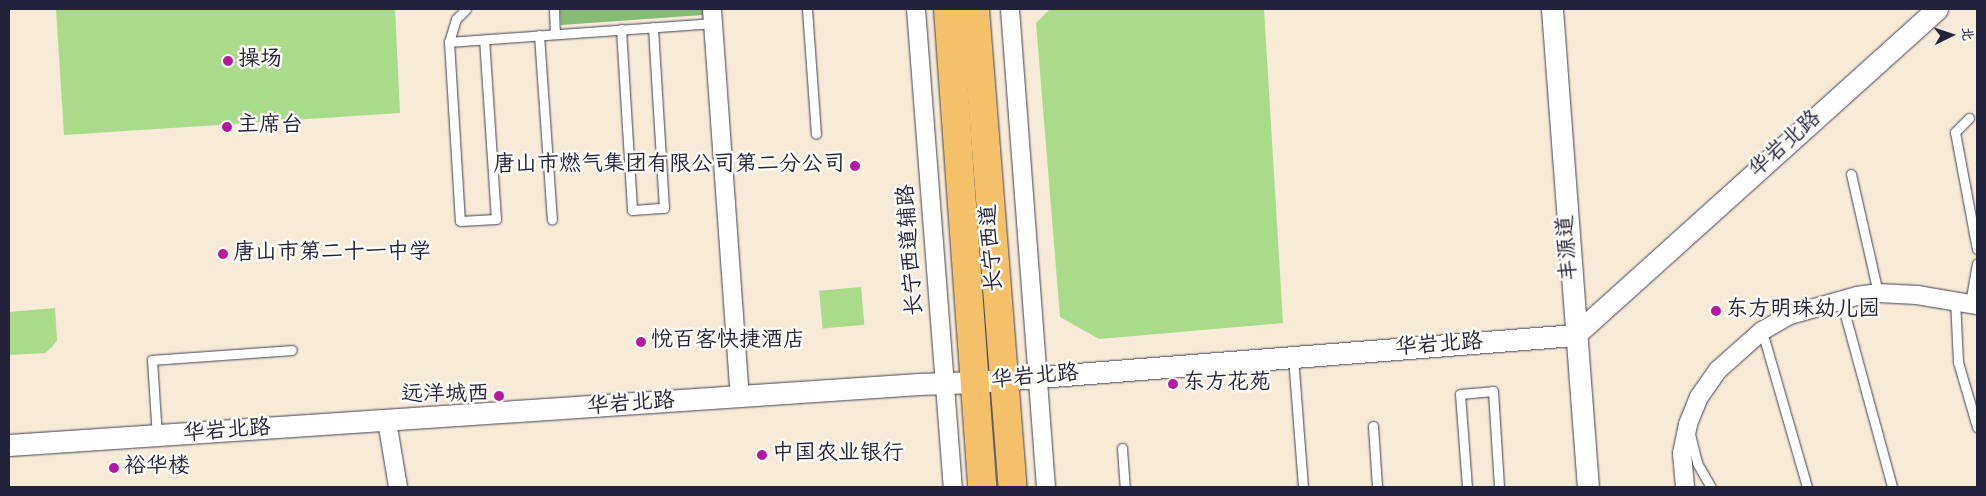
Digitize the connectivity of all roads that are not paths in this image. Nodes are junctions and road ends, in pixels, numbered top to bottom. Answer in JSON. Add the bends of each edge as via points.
{"nodes":[{"id":1,"x":466,"y":9,"type":"edge"},
{"id":2,"x":554,"y":9,"type":"edge"},
{"id":3,"x":806,"y":9,"type":"edge"},
{"id":4,"x":916,"y":9,"type":"edge"},
{"id":5,"x":948,"y":9,"type":"edge"},
{"id":6,"x":975,"y":9,"type":"edge"},
{"id":7,"x":1010,"y":9,"type":"edge"},
{"id":8,"x":1552,"y":9,"type":"edge"},
{"id":9,"x":1937,"y":9,"type":"edge"},
{"id":10,"x":713,"y":16,"type":"edge"},
{"id":11,"x":653,"y":27,"type":"junction"},
{"id":12,"x":621,"y":29,"type":"junction"},
{"id":13,"x":555,"y":34,"type":"junction"},
{"id":14,"x":539,"y":35,"type":"junction"},
{"id":15,"x":484,"y":39,"type":"junction"},
{"id":16,"x":449,"y":42,"type":"junction"},
{"id":17,"x":1969,"y":118,"type":"dead end"},
{"id":18,"x":816,"y":134,"type":"dead end"},
{"id":19,"x":1851,"y":174,"type":"dead end"},
{"id":20,"x":552,"y":220,"type":"dead end"},
{"id":21,"x":1977,"y":249,"type":"edge"},
{"id":22,"x":1977,"y":264,"type":"edge"},
{"id":23,"x":1878,"y":293,"type":"junction"},
{"id":24,"x":1841,"y":300,"type":"junction"},
{"id":25,"x":1967,"y":303,"type":"edge"},
{"id":26,"x":1762,"y":331,"type":"junction"},
{"id":27,"x":1575,"y":335,"type":"junction"},
{"id":28,"x":292,"y":350,"type":"dead end"},
{"id":29,"x":1293,"y":357,"type":"junction"},
{"id":30,"x":1038,"y":378,"type":"junction"},
{"id":31,"x":1003,"y":380,"type":"junction"},
{"id":32,"x":976,"y":382,"type":"junction"},
{"id":33,"x":945,"y":384,"type":"junction"},
{"id":34,"x":740,"y":398,"type":"junction"},
{"id":35,"x":387,"y":421,"type":"junction"},
{"id":36,"x":1688,"y":424,"type":"junction"},
{"id":37,"x":1373,"y":426,"type":"dead end"},
{"id":38,"x":1977,"y":427,"type":"edge"},
{"id":39,"x":157,"y":437,"type":"junction"},
{"id":40,"x":9,"y":445,"type":"edge"},
{"id":41,"x":1122,"y":448,"type":"dead end"},
{"id":42,"x":398,"y":487,"type":"edge"},
{"id":43,"x":953,"y":487,"type":"edge"},
{"id":44,"x":982,"y":487,"type":"edge"},
{"id":45,"x":1012,"y":487,"type":"edge"},
{"id":46,"x":1046,"y":487,"type":"edge"},
{"id":47,"x":1125,"y":487,"type":"edge"},
{"id":48,"x":1303,"y":487,"type":"edge"},
{"id":49,"x":1377,"y":487,"type":"edge"},
{"id":50,"x":1467,"y":487,"type":"edge"},
{"id":51,"x":1499,"y":487,"type":"edge"},
{"id":52,"x":1588,"y":487,"type":"edge"},
{"id":53,"x":1685,"y":487,"type":"edge"},
{"id":54,"x":1711,"y":487,"type":"edge"},
{"id":55,"x":1807,"y":487,"type":"edge"},
{"id":56,"x":1892,"y":487,"type":"edge"}],
"edges":[{"from":1,"to":16,"type":"lane","via":[[456,19]]},
{"from":2,"to":13,"type":"lane"},
{"from":3,"to":18,"type":"lane"},
{"from":4,"to":33,"type":"street","name":"长宁西道辅路"},
{"from":5,"to":32,"type":"main road","name":"长宁西道"},
{"from":6,"to":31,"type":"main road","name":"长宁西道"},
{"from":7,"to":30,"type":"street"},
{"from":8,"to":27,"type":"street","name":"丰源道"},
{"from":9,"to":27,"type":"street","name":"华岩北路"},
{"from":10,"to":11,"type":"lane"},
{"from":10,"to":34,"type":"street"},
{"from":11,"to":12,"type":"lane"},
{"from":11,"to":12,"type":"lane","via":[[664,208],[632,210]]},
{"from":12,"to":13,"type":"lane"},
{"from":13,"to":14,"type":"lane"},
{"from":14,"to":15,"type":"lane"},
{"from":14,"to":20,"type":"lane"},
{"from":15,"to":16,"type":"lane"},
{"from":15,"to":16,"type":"lane","via":[[496,219],[460,221]]},
{"from":17,"to":21,"type":"lane","via":[[1954,132]]},
{"from":19,"to":23,"type":"lane"},
{"from":22,"to":25,"type":"lane"},
{"from":23,"to":24,"type":"street"},
{"from":23,"to":25,"type":"street"},
{"from":24,"to":26,"type":"street","via":[[1790,315]]},
{"from":24,"to":56,"type":"lane"},
{"from":25,"to":38,"type":"lane","via":[[1958,362]]},
{"from":26,"to":36,"type":"street","via":[[1718,370],[1698,397]]},
{"from":26,"to":55,"type":"lane"},
{"from":27,"to":29,"type":"street","name":"华岩北路"},
{"from":27,"to":52,"type":"street","name":"丰源道"},
{"from":28,"to":39,"type":"lane","via":[[152,360]]},
{"from":29,"to":30,"type":"street","name":"华岩北路"},
{"from":29,"to":48,"type":"lane"},
{"from":30,"to":31,"type":"street","name":"华岩北路"},
{"from":30,"to":46,"type":"street"},
{"from":31,"to":32,"type":"street","name":"华岩北路"},
{"from":31,"to":45,"type":"main road","name":"长宁西道"},
{"from":32,"to":33,"type":"street","name":"华岩北路"},
{"from":32,"to":44,"type":"main road","name":"长宁西道"},
{"from":33,"to":34,"type":"street","name":"华岩北路"},
{"from":33,"to":43,"type":"street","name":"长宁西道辅路"},
{"from":34,"to":35,"type":"street","name":"华岩北路"},
{"from":35,"to":39,"type":"street","name":"华岩北路"},
{"from":35,"to":42,"type":"street"},
{"from":36,"to":53,"type":"street","via":[[1682,452]]},
{"from":36,"to":54,"type":"lane","via":[[1697,463]]},
{"from":37,"to":49,"type":"lane"},
{"from":39,"to":40,"type":"street","name":"华岩北路"},
{"from":41,"to":47,"type":"lane"},
{"from":50,"to":51,"type":"lane","via":[[1460,394],[1493,391]]}]}
